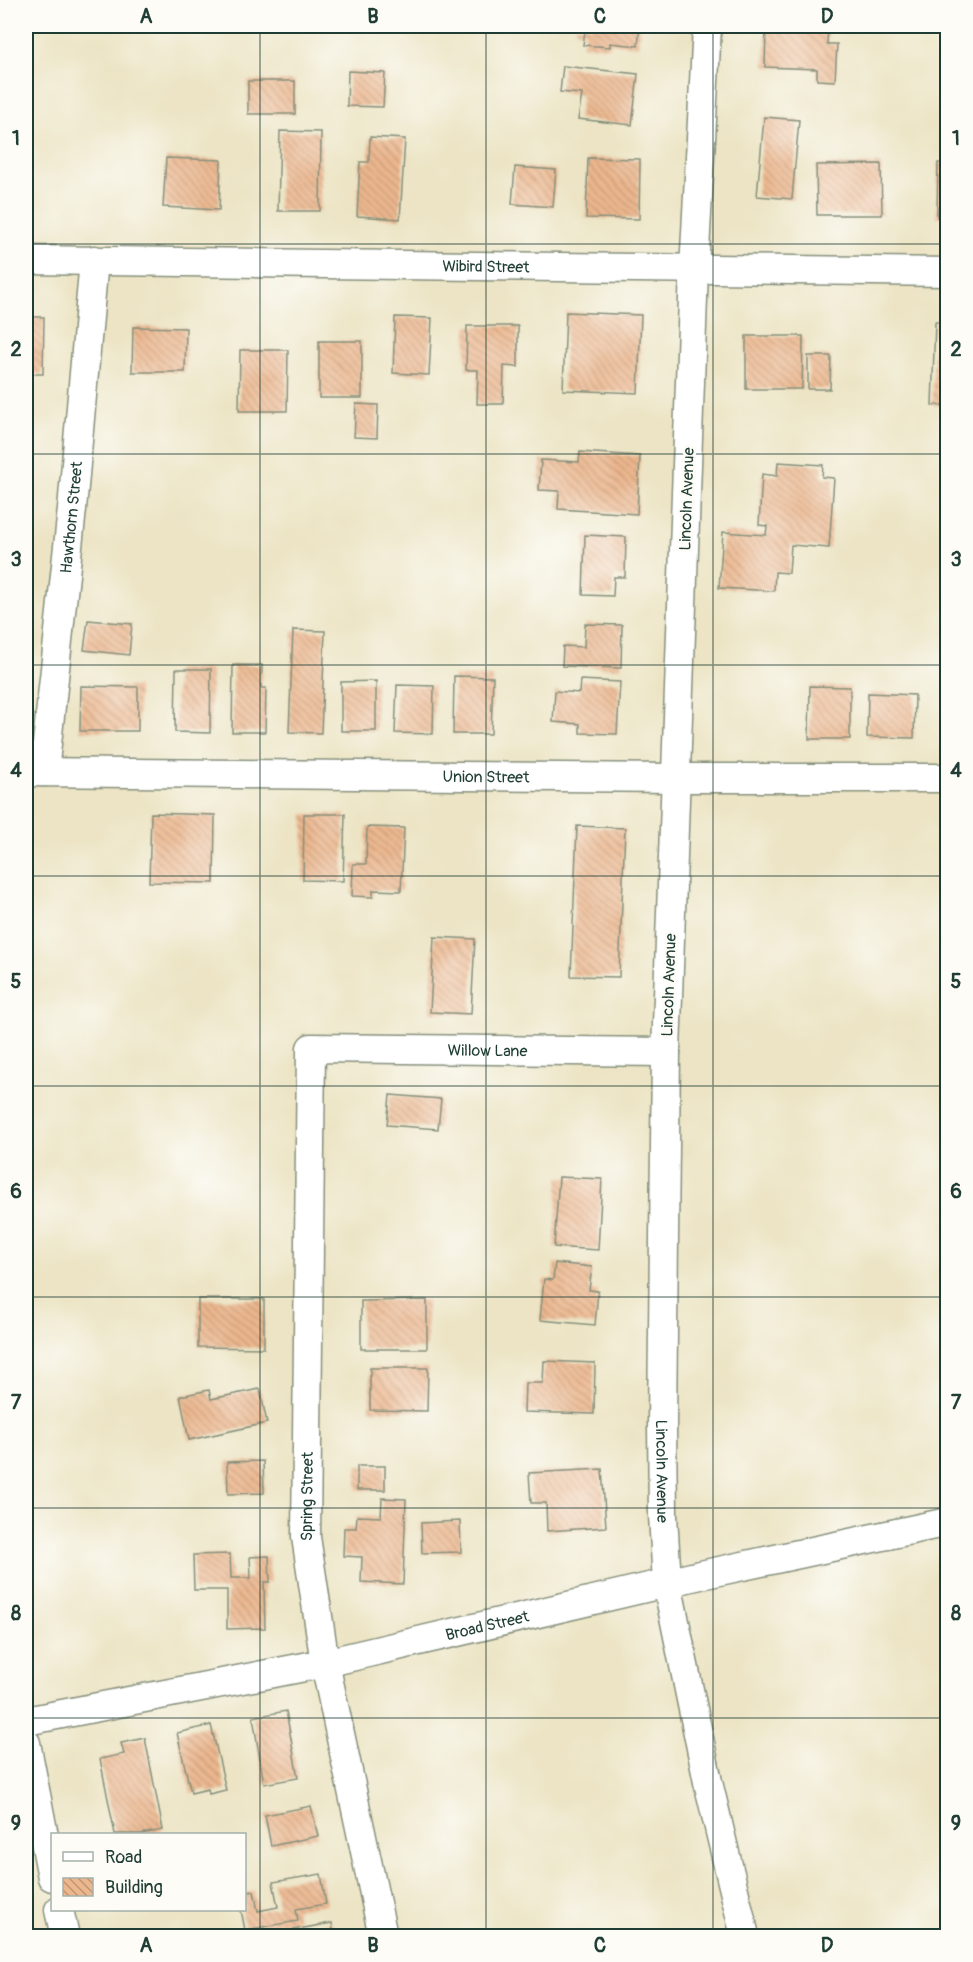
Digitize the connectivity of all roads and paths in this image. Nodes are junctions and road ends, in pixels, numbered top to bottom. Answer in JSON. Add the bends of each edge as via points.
{"nodes":[{"id":1,"x":707,"y":26,"type":"edge"},
{"id":2,"x":26,"y":260,"type":"edge"},
{"id":3,"x":94,"y":260,"type":"junction"},
{"id":4,"x":694,"y":270,"type":"junction"},
{"id":5,"x":948,"y":272,"type":"edge"},
{"id":6,"x":35,"y":772,"type":"edge"},
{"id":7,"x":675,"y":778,"type":"junction"},
{"id":8,"x":948,"y":778,"type":"edge"},
{"id":9,"x":311,"y":1048,"type":"joint"},
{"id":10,"x":666,"y":1052,"type":"junction"},
{"id":11,"x":948,"y":1522,"type":"edge"},
{"id":12,"x":667,"y":1583,"type":"junction"},
{"id":13,"x":325,"y":1663,"type":"junction"},
{"id":14,"x":26,"y":1721,"type":"edge"},
{"id":15,"x":26,"y":1743,"type":"edge"},
{"id":16,"x":51,"y":1871,"type":"edge"},
{"id":17,"x":59,"y":1911,"type":"edge"},
{"id":18,"x":65,"y":1936,"type":"edge"},
{"id":19,"x":383,"y":1936,"type":"edge"},
{"id":20,"x":745,"y":1936,"type":"edge"}],
"edges":[{"from":1,"to":4,"type":"street","name":"Lincoln Avenue"},
{"from":2,"to":3,"type":"street","name":"Wibird Street"},
{"from":3,"to":4,"type":"street","name":"Wibird Street"},
{"from":3,"to":6,"type":"street","name":"Hawthorn Street","via":[[72,509]]},
{"from":4,"to":5,"type":"street","name":"Wibird Street"},
{"from":4,"to":7,"type":"street","name":"Lincoln Avenue"},
{"from":6,"to":7,"type":"street","name":"Union Street"},
{"from":7,"to":8,"type":"street","name":"Union Street"},
{"from":7,"to":10,"type":"street","name":"Lincoln Avenue"},
{"from":9,"to":10,"type":"street","name":"Willow Lane"},
{"from":9,"to":13,"type":"street","name":"Spring Street","via":[[306,1538]]},
{"from":10,"to":12,"type":"street","name":"Lincoln Avenue","via":[[662,1426]]},
{"from":11,"to":12,"type":"street","name":"Broad Street"},
{"from":12,"to":13,"type":"street","name":"Broad Street"},
{"from":12,"to":20,"type":"street","name":"Lincoln Avenue"},
{"from":13,"to":14,"type":"street","name":"Broad Street"},
{"from":13,"to":19,"type":"street","name":"Spring Street"},
{"from":15,"to":16,"type":"street"},
{"from":17,"to":18,"type":"street"}]}
